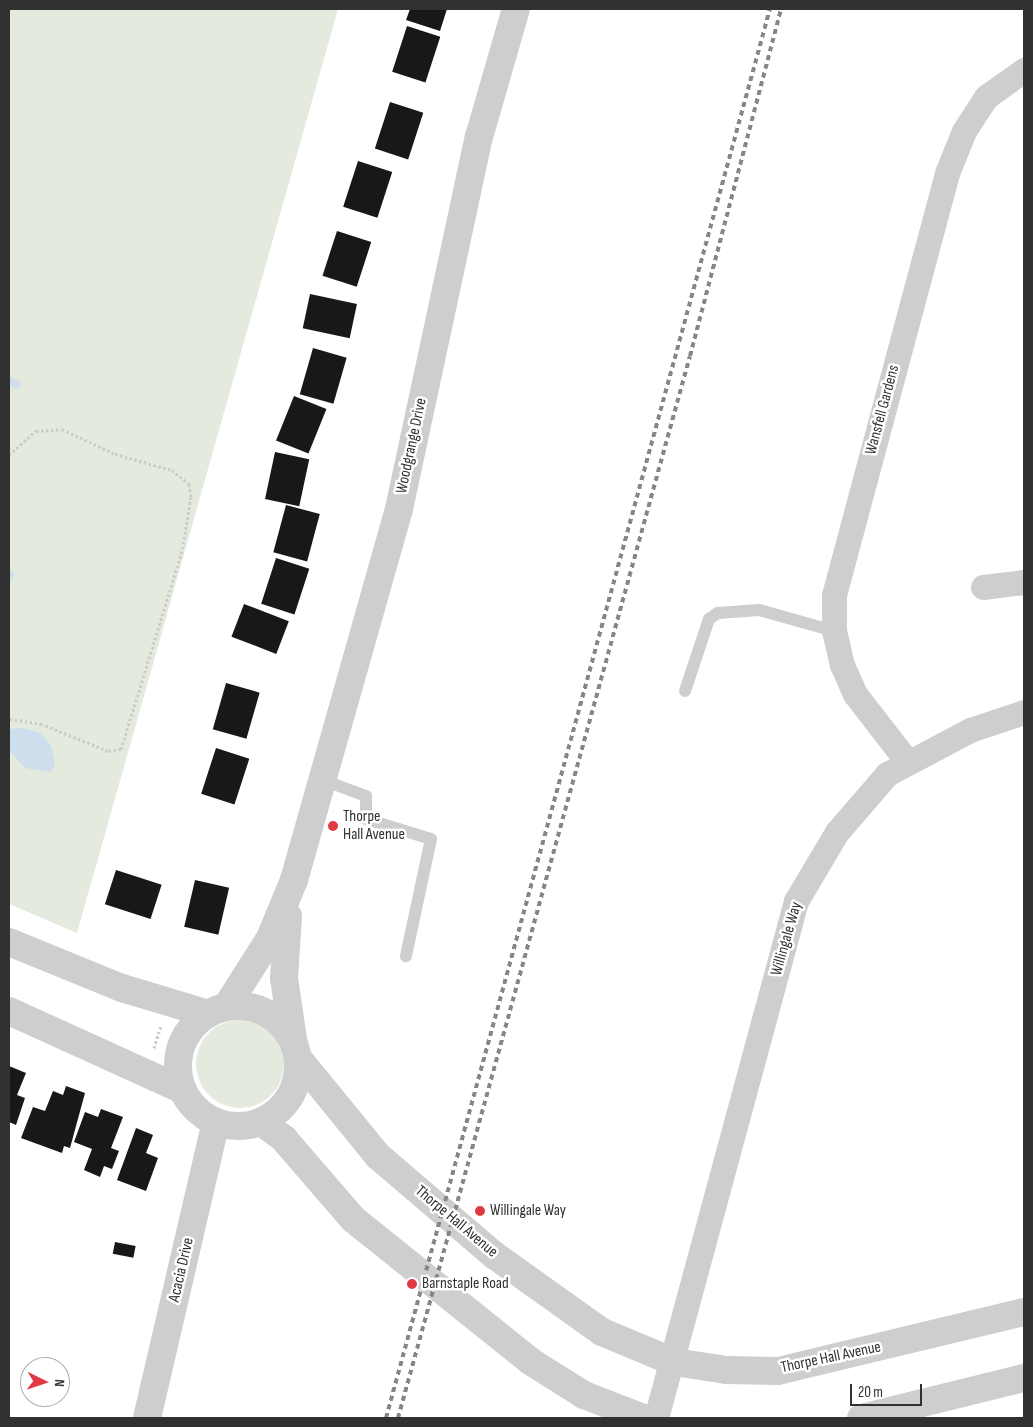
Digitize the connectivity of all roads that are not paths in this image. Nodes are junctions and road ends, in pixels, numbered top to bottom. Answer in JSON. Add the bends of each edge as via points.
{"nodes":[{"id":1,"x":516,"y":9,"type":"edge"},
{"id":2,"x":1024,"y":70,"type":"edge"},
{"id":3,"x":1024,"y":582,"type":"edge"},
{"id":4,"x":982,"y":587,"type":"dead end"},
{"id":5,"x":834,"y":631,"type":"junction"},
{"id":6,"x":685,"y":691,"type":"dead end"},
{"id":7,"x":1024,"y":712,"type":"edge"},
{"id":8,"x":906,"y":760,"type":"junction"},
{"id":9,"x":323,"y":780,"type":"junction"},
{"id":10,"x":294,"y":880,"type":"junction"},
{"id":11,"x":9,"y":942,"type":"edge"},
{"id":12,"x":406,"y":956,"type":"dead end"},
{"id":13,"x":218,"y":1010,"type":"junction"},
{"id":14,"x":9,"y":1011,"type":"edge"},
{"id":15,"x":296,"y":1049,"type":"junction"},
{"id":16,"x":183,"y":1090,"type":"junction"},
{"id":17,"x":216,"y":1122,"type":"junction"},
{"id":18,"x":261,"y":1122,"type":"junction"},
{"id":19,"x":1024,"y":1312,"type":"edge"},
{"id":20,"x":674,"y":1362,"type":"junction"},
{"id":21,"x":1024,"y":1378,"type":"edge"},
{"id":22,"x":147,"y":1418,"type":"edge"},
{"id":23,"x":643,"y":1418,"type":"edge"},
{"id":24,"x":656,"y":1418,"type":"edge"},
{"id":25,"x":861,"y":1418,"type":"edge"}],
"edges":[{"from":1,"to":9,"type":"street","name":"Woodgrange Drive","via":[[480,137],[399,509]]},
{"from":2,"to":5,"type":"street","name":"Wansfell Gardens","via":[[986,97],[964,132],[947,173],[834,595]]},
{"from":3,"to":4,"type":"street"},
{"from":5,"to":6,"type":"lane","via":[[759,610],[718,613],[709,619]]},
{"from":5,"to":8,"type":"street","name":"Wansfell Gardens","via":[[855,694]]},
{"from":7,"to":8,"type":"street","name":"Willingale Way","via":[[970,730]]},
{"from":8,"to":20,"type":"street","name":"Willingale Way","via":[[864,796],[837,832],[796,901]]},
{"from":9,"to":10,"type":"street","name":"Woodgrange Drive"},
{"from":9,"to":12,"type":"lane","via":[[366,796],[366,819],[431,839]]},
{"from":10,"to":13,"type":"street","name":"Woodgrange Drive","via":[[270,938]]},
{"from":10,"to":15,"type":"street","name":"Woodgrange Drive","via":[[284,973]]},
{"from":11,"to":13,"type":"street","via":[[122,988]]},
{"from":13,"to":15,"type":"street","via":[[262,1010],[282,1024]]},
{"from":13,"to":16,"type":"street","via":[[182,1044],[178,1067]]},
{"from":14,"to":16,"type":"street"},
{"from":15,"to":18,"type":"street","via":[[297,1082],[288,1100]]},
{"from":15,"to":20,"type":"street","name":"Thorpe Hall Avenue","via":[[378,1156],[494,1255],[602,1332]]},
{"from":16,"to":17,"type":"street","via":[[192,1105]]},
{"from":17,"to":18,"type":"street","via":[[246,1126]]},
{"from":17,"to":22,"type":"street","name":"Acacia Drive"},
{"from":18,"to":23,"type":"street","via":[[284,1139],[353,1218],[530,1361],[584,1396]]},
{"from":19,"to":20,"type":"street","name":"Thorpe Hall Avenue","via":[[778,1370],[727,1370]]},
{"from":20,"to":24,"type":"street"},
{"from":21,"to":25,"type":"street"}]}
